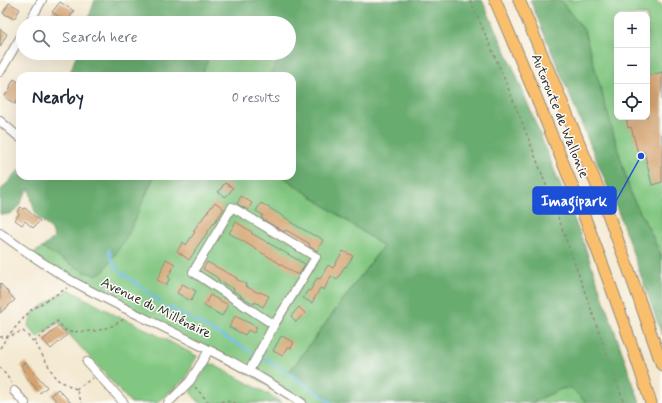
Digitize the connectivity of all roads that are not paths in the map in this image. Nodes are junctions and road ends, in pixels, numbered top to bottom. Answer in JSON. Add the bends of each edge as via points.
{"nodes":[{"id":1,"x":42,"y":0,"type":"edge"},
{"id":2,"x":495,"y":0,"type":"edge"},
{"id":3,"x":519,"y":0,"type":"edge"},
{"id":4,"x":33,"y":16,"type":"edge"},
{"id":5,"x":16,"y":45,"type":"edge"},
{"id":6,"x":0,"y":72,"type":"edge"},
{"id":7,"x":0,"y":121,"type":"edge"},
{"id":8,"x":16,"y":135,"type":"edge"},
{"id":9,"x":0,"y":233,"type":"edge"},
{"id":10,"x":274,"y":325,"type":"junction"},
{"id":11,"x":209,"y":350,"type":"junction"},
{"id":12,"x":88,"y":362,"type":"dead end"},
{"id":13,"x":662,"y":365,"type":"edge"},
{"id":14,"x":249,"y":371,"type":"junction"},
{"id":15,"x":14,"y":391,"type":"road end"},
{"id":16,"x":25,"y":403,"type":"edge"},
{"id":17,"x":124,"y":403,"type":"edge"},
{"id":18,"x":168,"y":403,"type":"edge"},
{"id":19,"x":302,"y":403,"type":"edge"},
{"id":20,"x":651,"y":403,"type":"edge"}],
"edges":[{"from":1,"to":4,"type":"street"},
{"from":2,"to":20,"type":"highway","name":"Autoroute de Wallonie","via":[[579,201]]},
{"from":3,"to":13,"type":"highway","name":"Autoroute de Wallonie","via":[[601,195]]},
{"from":5,"to":6,"type":"street"},
{"from":7,"to":8,"type":"street"},
{"from":9,"to":11,"type":"street","name":"Avenue du Millénaire","via":[[73,282]]},
{"from":10,"to":10,"type":"street","via":[[316,257],[232,207],[193,272]]},
{"from":10,"to":14,"type":"street"},
{"from":11,"to":14,"type":"street","name":"Avenue du Millénaire"},
{"from":11,"to":18,"type":"street","via":[[190,381]]},
{"from":12,"to":17,"type":"street"},
{"from":14,"to":19,"type":"street","name":"Avenue du Millénaire"},
{"from":15,"to":16,"type":"street"}]}
